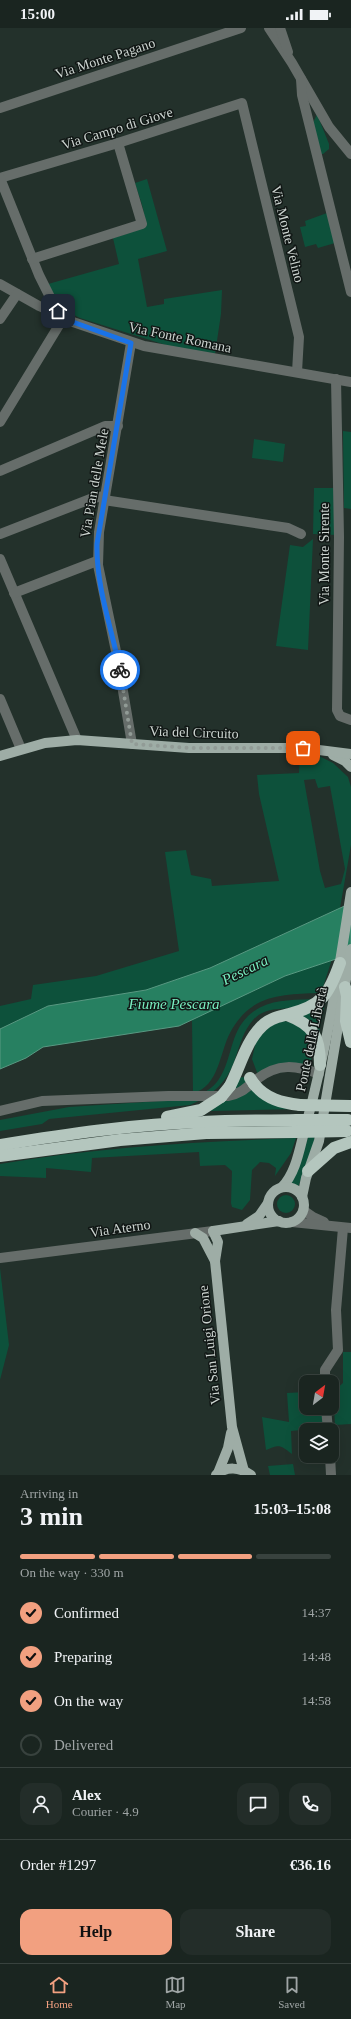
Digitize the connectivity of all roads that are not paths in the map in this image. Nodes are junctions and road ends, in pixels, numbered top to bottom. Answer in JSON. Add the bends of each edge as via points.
{"nodes":[{"id":1,"x":241,"y":28,"type":"edge"},
{"id":2,"x":269,"y":28,"type":"edge"},
{"id":3,"x":280,"y":28,"type":"edge"},
{"id":4,"x":292,"y":63,"type":"junction"},
{"id":5,"x":301,"y":79,"type":"junction"},
{"id":6,"x":242,"y":103,"type":"joint"},
{"id":7,"x":0,"y":108,"type":"edge"},
{"id":8,"x":118,"y":144,"type":"junction"},
{"id":9,"x":351,"y":154,"type":"edge"},
{"id":10,"x":0,"y":178,"type":"edge"},
{"id":11,"x":32,"y":259,"type":"junction"},
{"id":12,"x":0,"y":284,"type":"edge"},
{"id":13,"x":351,"y":292,"type":"edge"},
{"id":14,"x":17,"y":294,"type":"junction"},
{"id":15,"x":52,"y":302,"type":"junction"},
{"id":16,"x":39,"y":306,"type":"junction"},
{"id":17,"x":62,"y":316,"type":"junction"},
{"id":18,"x":0,"y":319,"type":"edge"},
{"id":19,"x":131,"y":343,"type":"junction"},
{"id":20,"x":297,"y":372,"type":"junction"},
{"id":21,"x":336,"y":379,"type":"junction"},
{"id":22,"x":351,"y":382,"type":"edge"},
{"id":23,"x":0,"y":422,"type":"edge"},
{"id":24,"x":118,"y":426,"type":"junction"},
{"id":25,"x":1,"y":469,"type":"edge"},
{"id":26,"x":105,"y":498,"type":"junction"},
{"id":27,"x":0,"y":534,"type":"edge"},
{"id":28,"x":301,"y":534,"type":"dead end"},
{"id":29,"x":0,"y":560,"type":"edge"},
{"id":30,"x":97,"y":561,"type":"junction"},
{"id":31,"x":14,"y":593,"type":"junction"},
{"id":32,"x":0,"y":699,"type":"edge"},
{"id":33,"x":351,"y":720,"type":"edge"},
{"id":34,"x":77,"y":740,"type":"junction"},
{"id":35,"x":132,"y":744,"type":"junction"},
{"id":36,"x":21,"y":748,"type":"junction"},
{"id":37,"x":316,"y":749,"type":"junction"},
{"id":38,"x":351,"y":754,"type":"edge"},
{"id":39,"x":0,"y":756,"type":"edge"},
{"id":40,"x":351,"y":767,"type":"edge"},
{"id":41,"x":351,"y":892,"type":"edge"},
{"id":42,"x":351,"y":949,"type":"edge"},
{"id":43,"x":340,"y":963,"type":"junction"},
{"id":44,"x":345,"y":987,"type":"joint"},
{"id":45,"x":341,"y":1004,"type":"junction"},
{"id":46,"x":287,"y":1015,"type":"junction"},
{"id":47,"x":350,"y":1040,"type":"edge"},
{"id":48,"x":246,"y":1052,"type":"junction"},
{"id":49,"x":319,"y":1069,"type":"junction"},
{"id":50,"x":350,"y":1106,"type":"edge"},
{"id":51,"x":0,"y":1111,"type":"edge"},
{"id":52,"x":151,"y":1126,"type":"junction"},
{"id":53,"x":296,"y":1126,"type":"junction"},
{"id":54,"x":350,"y":1129,"type":"edge"},
{"id":55,"x":0,"y":1145,"type":"edge"},
{"id":56,"x":0,"y":1156,"type":"edge"},
{"id":57,"x":308,"y":1171,"type":"junction"},
{"id":58,"x":282,"y":1187,"type":"junction"},
{"id":59,"x":302,"y":1197,"type":"junction"},
{"id":60,"x":268,"y":1203,"type":"junction"},
{"id":61,"x":303,"y":1210,"type":"junction"},
{"id":62,"x":278,"y":1221,"type":"junction"},
{"id":63,"x":292,"y":1222,"type":"junction"},
{"id":64,"x":243,"y":1226,"type":"junction"},
{"id":65,"x":230,"y":1228,"type":"junction"},
{"id":66,"x":344,"y":1228,"type":"edge"},
{"id":67,"x":213,"y":1231,"type":"junction"},
{"id":68,"x":195,"y":1233,"type":"junction"},
{"id":69,"x":215,"y":1255,"type":"junction"},
{"id":70,"x":0,"y":1258,"type":"edge"},
{"id":71,"x":325,"y":1375,"type":"edge"},
{"id":72,"x":232,"y":1427,"type":"junction"},
{"id":73,"x":330,"y":1463,"type":"edge"},
{"id":74,"x":247,"y":1473,"type":"edge"},
{"id":75,"x":217,"y":1474,"type":"edge"},
{"id":76,"x":331,"y":1475,"type":"edge"}],
"edges":[{"from":1,"to":7,"type":"street","name":"Via Monte Pagano"},
{"from":2,"to":4,"type":"street"},
{"from":3,"to":4,"type":"street"},
{"from":4,"to":5,"type":"street"},
{"from":5,"to":9,"type":"street","via":[[329,127]]},
{"from":5,"to":13,"type":"street","via":[[302,95]]},
{"from":6,"to":8,"type":"street","name":"Via Campo di Giove"},
{"from":6,"to":20,"type":"street","name":"Via Monte Velino","via":[[299,337]]},
{"from":8,"to":10,"type":"street","name":"Via Campo di Giove"},
{"from":8,"to":11,"type":"street","via":[[142,224]]},
{"from":10,"to":11,"type":"street","name":"Via Fonte Romana"},
{"from":11,"to":15,"type":"street","name":"Via Fonte Romana"},
{"from":12,"to":14,"type":"street"},
{"from":14,"to":16,"type":"street"},
{"from":14,"to":18,"type":"street"},
{"from":15,"to":16,"type":"street"},
{"from":15,"to":17,"type":"street","name":"Via Fonte Romana"},
{"from":16,"to":17,"type":"street"},
{"from":17,"to":19,"type":"street","name":"Via Fonte Romana","via":[[78,325]]},
{"from":17,"to":23,"type":"street"},
{"from":19,"to":20,"type":"street","name":"Via Fonte Romana"},
{"from":19,"to":24,"type":"street","name":"Via Pian delle Mele"},
{"from":20,"to":21,"type":"street","name":"Via Fonte Romana"},
{"from":21,"to":22,"type":"street","name":"Via Fonte Romana"},
{"from":21,"to":33,"type":"street","name":"Via Monte Sirente","via":[[339,537],[337,710],[340,716]]},
{"from":24,"to":25,"type":"street","via":[[105,426]]},
{"from":24,"to":26,"type":"street","name":"Via Pian delle Mele"},
{"from":26,"to":27,"type":"street","via":[[96,497]]},
{"from":26,"to":28,"type":"street","via":[[288,528]]},
{"from":26,"to":30,"type":"street","name":"Via Pian delle Mele"},
{"from":29,"to":31,"type":"street"},
{"from":30,"to":31,"type":"street"},
{"from":30,"to":35,"type":"street","name":"Via Pian delle Mele"},
{"from":31,"to":34,"type":"street"},
{"from":32,"to":36,"type":"street"},
{"from":34,"to":35,"type":"main road","name":"Via del Circuito"},
{"from":34,"to":36,"type":"main road","name":"Via del Circuito"},
{"from":35,"to":37,"type":"main road","name":"Via del Circuito","via":[[189,748]]},
{"from":36,"to":39,"type":"main road","name":"Via del Circuito"},
{"from":37,"to":38,"type":"main road","name":"Via del Circuito"},
{"from":37,"to":40,"type":"main road","name":"Via del Circuito","via":[[339,758]]},
{"from":41,"to":43,"type":"main road","name":"Ponte della Libertà"},
{"from":42,"to":44,"type":"main road","name":"Ponte della Libertà"},
{"from":43,"to":45,"type":"main road","name":"Ponte della Libertà"},
{"from":43,"to":46,"type":"highway","via":[[330,988],[321,1000]]},
{"from":44,"to":45,"type":"highway","via":[[347,996]]},
{"from":45,"to":47,"type":"highway"},
{"from":45,"to":49,"type":"main road","name":"Ponte della Libertà"},
{"from":45,"to":57,"type":"main road","name":"Ponte della Libertà","via":[[319,1141]]},
{"from":46,"to":48,"type":"highway","via":[[271,1019],[260,1028]]},
{"from":46,"to":49,"type":"highway","via":[[300,1020],[313,1031],[317,1040]]},
{"from":48,"to":50,"type":"highway","bridge":true,"via":[[252,1081],[264,1094],[273,1099],[300,1105]]},
{"from":48,"to":52,"type":"highway","bridge":true,"via":[[230,1086],[221,1097],[201,1110],[162,1117]]},
{"from":49,"to":51,"type":"street","via":[[298,1066],[279,1068],[263,1075],[237,1095],[42,1101]]},
{"from":49,"to":58,"type":"main road","name":"Ponte della Libertà","via":[[296,1159],[290,1177]]},
{"from":52,"to":53,"type":"highway","via":[[202,1122]]},
{"from":52,"to":55,"type":"highway","via":[[60,1135]]},
{"from":53,"to":54,"type":"highway","bridge":true},
{"from":53,"to":56,"type":"highway","via":[[120,1140]]},
{"from":54,"to":57,"type":"highway","via":[[334,1148]]},
{"from":57,"to":59,"type":"main road","name":"Ponte della Libertà"},
{"from":58,"to":59,"type":"main road","via":[[296,1190]]},
{"from":58,"to":60,"type":"main road","via":[[273,1193]]},
{"from":59,"to":61,"type":"main road"},
{"from":60,"to":62,"type":"main road","via":[[270,1214]]},
{"from":60,"to":64,"type":"main road","name":"Via Aterno","via":[[259,1216]]},
{"from":61,"to":63,"type":"main road"},
{"from":61,"to":66,"type":"street","via":[[313,1218]]},
{"from":62,"to":63,"type":"main road"},
{"from":62,"to":64,"type":"main road","name":"Via Aterno"},
{"from":63,"to":66,"type":"street"},
{"from":64,"to":65,"type":"main road","name":"Via Aterno"},
{"from":65,"to":67,"type":"main road","name":"Via Aterno"},
{"from":65,"to":69,"type":"main road"},
{"from":66,"to":71,"type":"street","via":[[336,1310],[338,1350],[325,1370]]},
{"from":67,"to":68,"type":"street","name":"Via Aterno"},
{"from":67,"to":69,"type":"main road","name":"Via San Luigi Orione","via":[[208,1239]]},
{"from":68,"to":69,"type":"main road","name":"Via San Luigi Orione","via":[[203,1238]]},
{"from":68,"to":70,"type":"street","name":"Via Aterno"},
{"from":69,"to":72,"type":"main road","name":"Via San Luigi Orione"},
{"from":72,"to":74,"type":"main road","name":"Via San Luigi Orione"},
{"from":72,"to":75,"type":"main road","name":"Via San Luigi Orione","via":[[228,1448]]},
{"from":73,"to":76,"type":"street"},
{"from":74,"to":75,"type":"main road","via":[[231,1469]]}]}
